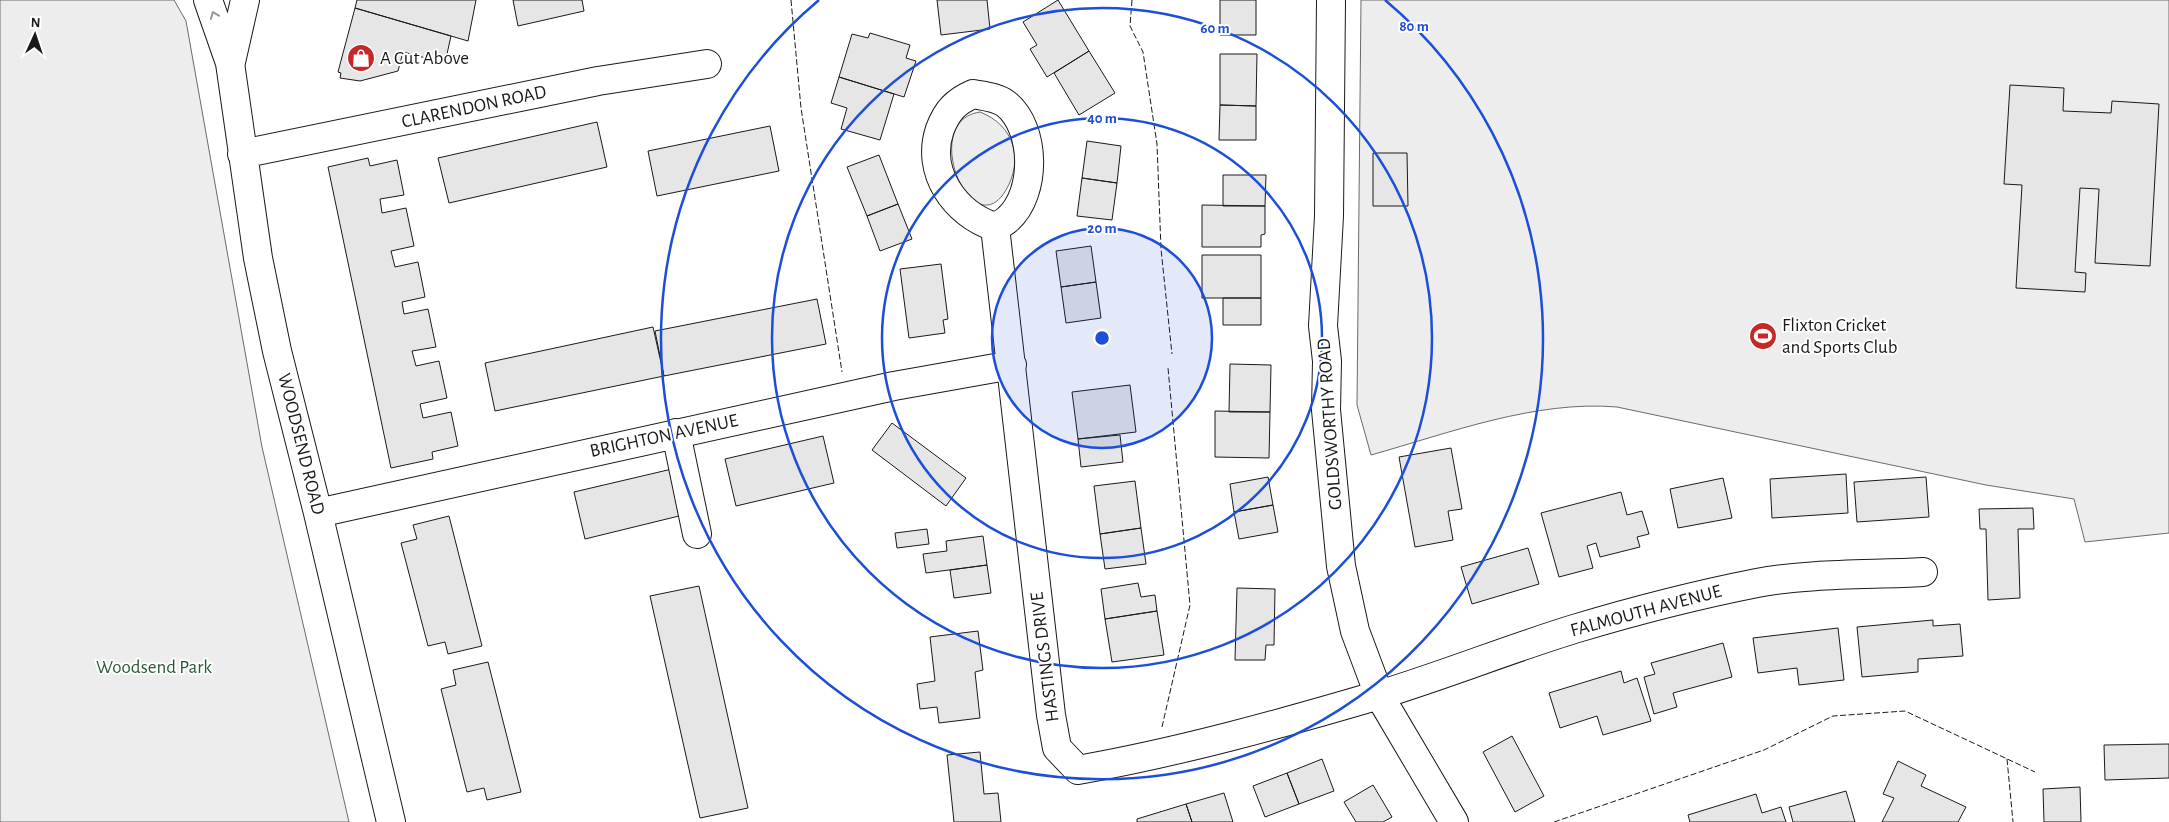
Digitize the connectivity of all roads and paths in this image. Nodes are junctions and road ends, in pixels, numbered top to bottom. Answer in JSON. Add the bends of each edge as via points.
{"nodes":[{"id":1,"x":208,"y":0,"type":"edge"},
{"id":2,"x":245,"y":0,"type":"edge"},
{"id":3,"x":1331,"y":0,"type":"edge"},
{"id":4,"x":230,"y":63,"type":"junction"},
{"id":5,"x":707,"y":64,"type":"dead end"},
{"id":6,"x":242,"y":154,"type":"junction"},
{"id":7,"x":995,"y":227,"type":"junction"},
{"id":8,"x":1012,"y":365,"type":"junction"},
{"id":9,"x":676,"y":433,"type":"junction"},
{"id":10,"x":318,"y":513,"type":"junction"},
{"id":11,"x":697,"y":534,"type":"dead end"},
{"id":12,"x":1922,"y":572,"type":"dead end"},
{"id":13,"x":1379,"y":695,"type":"junction"},
{"id":14,"x":391,"y":822,"type":"edge"},
{"id":15,"x":1454,"y":822,"type":"edge"}],
"edges":[{"from":4,"to":1,"type":"street","name":"WOODSEND ROAD","one_way":true},
{"from":2,"to":4,"type":"street","name":"WOODSEND ROAD"},
{"from":3,"to":13,"type":"street","name":"GOLDSWORTHY ROAD","via":[[1329,216],[1323,326],[1326,410],[1342,566],[1355,631]]},
{"from":4,"to":6,"type":"street","name":"WOODSEND ROAD"},
{"from":5,"to":6,"type":"street","name":"CLARENDON ROAD","via":[[598,81]]},
{"from":6,"to":10,"type":"street","name":"WOODSEND ROAD","via":[[277,351]]},
{"from":7,"to":7,"type":"street","via":[[984,224],[962,209],[939,176],[938,136],[943,123],[955,104],[973,94],[1005,103],[1017,117],[1029,148],[1026,181],[1018,205],[1009,219]]},
{"from":7,"to":8,"type":"street","name":"HASTINGS DRIVE"},
{"from":8,"to":9,"type":"street","name":"BRIGHTON AVENUE","via":[[894,386]]},
{"from":8,"to":13,"type":"street","name":"HASTINGS DRIVE","via":[[1051,715],[1057,748],[1078,770],[1208,743]]},
{"from":9,"to":10,"type":"street","name":"BRIGHTON AVENUE"},
{"from":9,"to":11,"type":"street"},
{"from":10,"to":14,"type":"street","name":"WOODSEND ROAD"},
{"from":12,"to":13,"type":"street","name":"FALMOUTH AVENUE","via":[[1833,576],[1750,585],[1574,629]]},
{"from":13,"to":15,"type":"street","name":"GOLDSWORTHY ROAD"}]}
